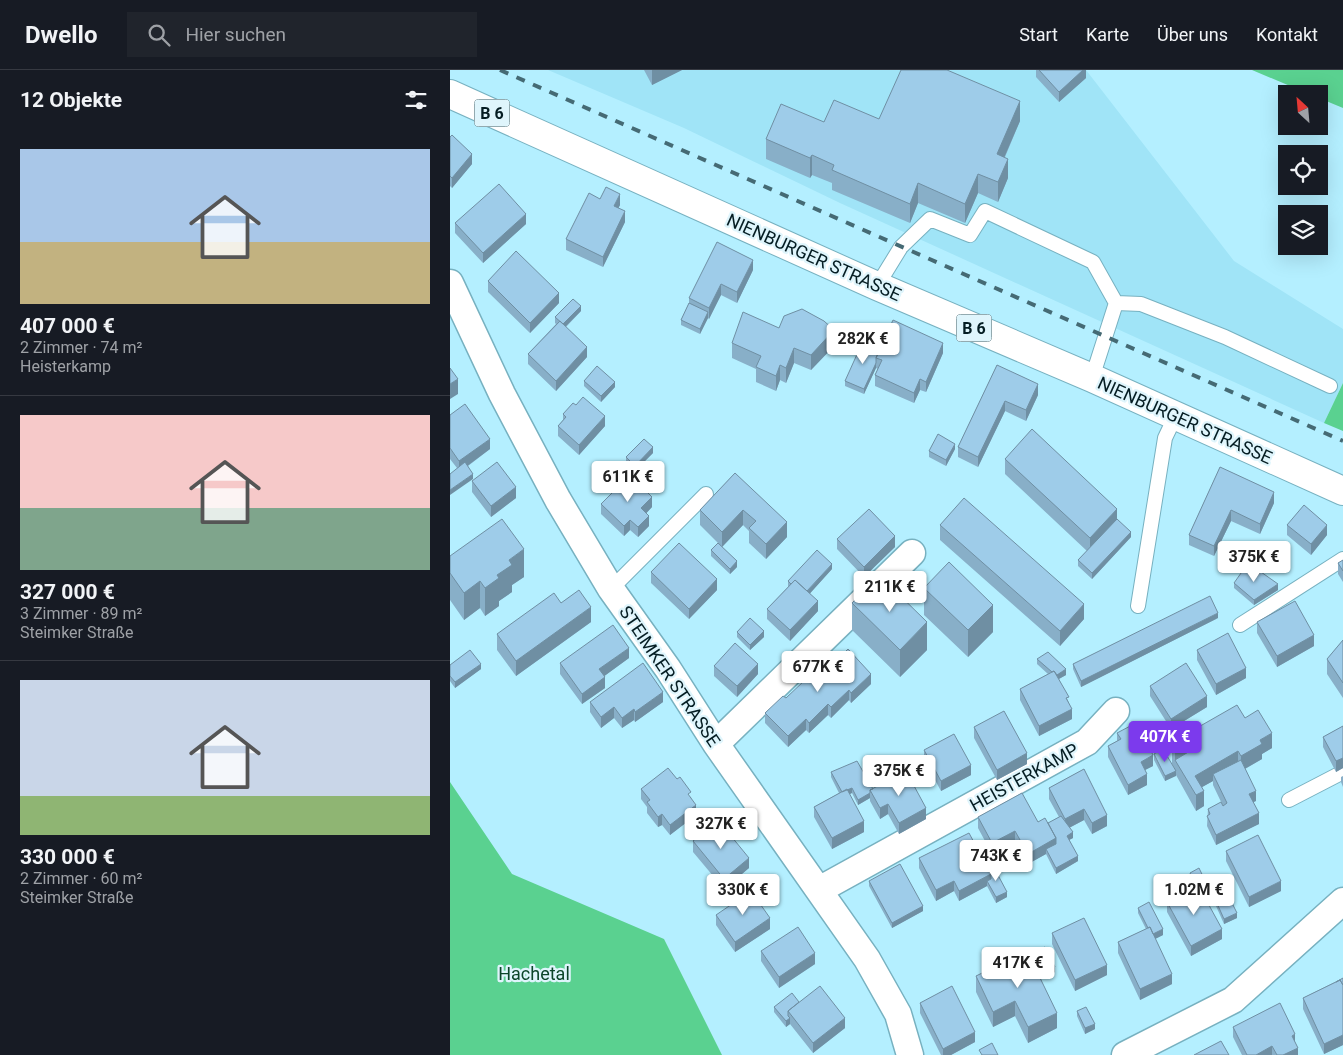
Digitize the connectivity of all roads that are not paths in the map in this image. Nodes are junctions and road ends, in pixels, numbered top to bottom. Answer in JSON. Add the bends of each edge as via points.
{"nodes":[{"id":1,"x":450,"y":94,"type":"edge"},
{"id":2,"x":450,"y":283,"type":"edge"},
{"id":3,"x":877,"y":286,"type":"junction"},
{"id":4,"x":1116,"y":303,"type":"junction"},
{"id":5,"x":457,"y":316,"type":"edge"},
{"id":6,"x":1092,"y":378,"type":"junction"},
{"id":7,"x":1330,"y":386,"type":"dead end"},
{"id":8,"x":1176,"y":416,"type":"junction"},
{"id":9,"x":1341,"y":488,"type":"edge"},
{"id":10,"x":706,"y":494,"type":"dead end"},
{"id":11,"x":912,"y":553,"type":"dead end"},
{"id":12,"x":1343,"y":558,"type":"edge"},
{"id":13,"x":611,"y":589,"type":"junction"},
{"id":14,"x":1138,"y":606,"type":"dead end"},
{"id":15,"x":1240,"y":625,"type":"dead end"},
{"id":16,"x":1116,"y":711,"type":"dead end"},
{"id":17,"x":716,"y":744,"type":"junction"},
{"id":18,"x":1343,"y":772,"type":"edge"},
{"id":19,"x":1289,"y":800,"type":"dead end"},
{"id":20,"x":819,"y":890,"type":"junction"},
{"id":21,"x":1343,"y":901,"type":"edge"},
{"id":22,"x":910,"y":1055,"type":"edge"},
{"id":23,"x":1125,"y":1055,"type":"edge"}],
"edges":[{"from":1,"to":3,"type":"main road","name":"NIENBURGER STRASSE","number":"B 6"},
{"from":2,"to":5,"type":"street","name":"STEIMKER STRASSE"},
{"from":3,"to":4,"type":"lane","via":[[901,248],[930,219],[970,235],[985,211],[1094,262]]},
{"from":3,"to":6,"type":"main road","name":"NIENBURGER STRASSE","number":"B 6"},
{"from":4,"to":6,"type":"lane"},
{"from":4,"to":7,"type":"lane","via":[[1150,307],[1225,337]]},
{"from":5,"to":13,"type":"street","name":"STEIMKER STRASSE"},
{"from":6,"to":8,"type":"main road","name":"NIENBURGER STRASSE","number":"B 6"},
{"from":8,"to":9,"type":"main road","name":"NIENBURGER STRASSE","number":"B 6"},
{"from":8,"to":14,"type":"lane","via":[[1166,438]]},
{"from":10,"to":13,"type":"lane"},
{"from":11,"to":17,"type":"street"},
{"from":12,"to":15,"type":"lane"},
{"from":13,"to":17,"type":"street","name":"STEIMKER STRASSE"},
{"from":16,"to":20,"type":"street","name":"HEISTERKAMP","via":[[1087,742]]},
{"from":17,"to":20,"type":"street","name":"STEIMKER STRASSE"},
{"from":18,"to":19,"type":"lane"},
{"from":20,"to":22,"type":"street","name":"STEIMKER STRASSE","via":[[872,967],[898,1014]]},
{"from":21,"to":23,"type":"street","via":[[1233,1000]]}]}
